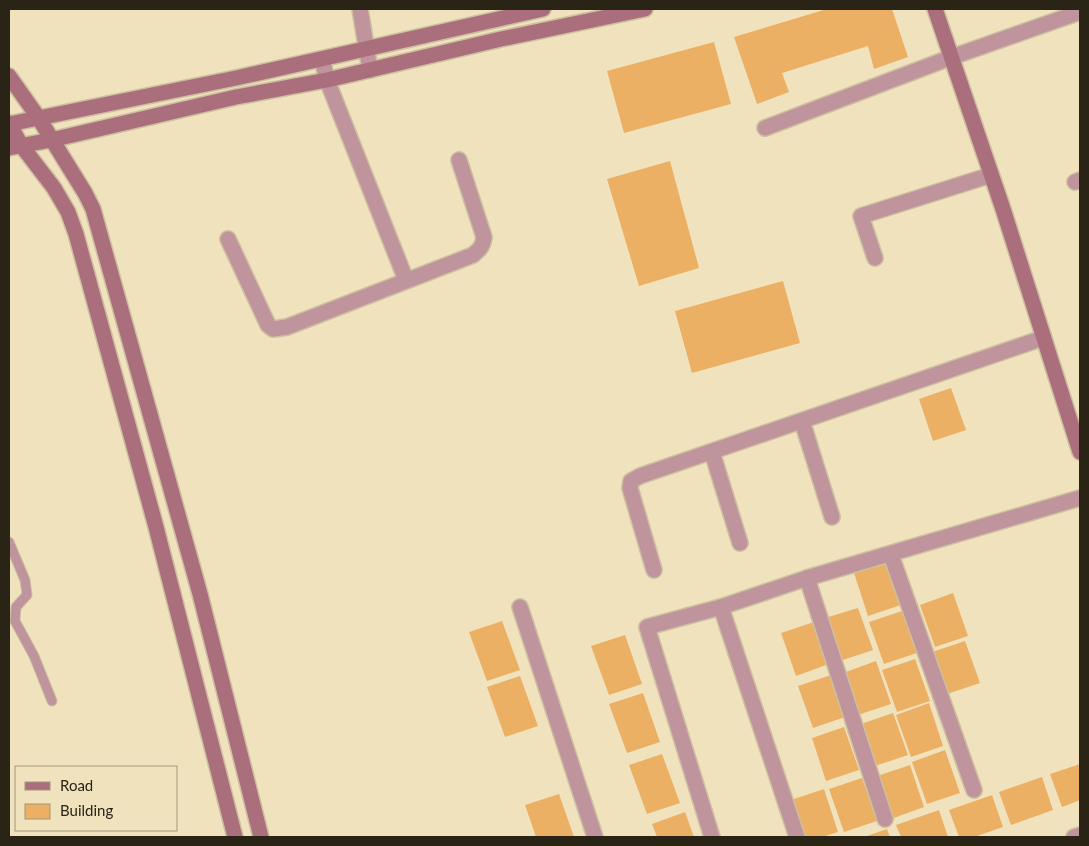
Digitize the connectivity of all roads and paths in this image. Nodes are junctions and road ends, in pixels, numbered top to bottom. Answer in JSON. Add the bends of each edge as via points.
{"nodes":[{"id":1,"x":360,"y":9,"type":"edge"},
{"id":2,"x":542,"y":9,"type":"edge"},
{"id":3,"x":645,"y":9,"type":"edge"},
{"id":4,"x":935,"y":9,"type":"edge"},
{"id":5,"x":1080,"y":12,"type":"edge"},
{"id":6,"x":497,"y":14,"type":"edge"},
{"id":7,"x":366,"y":48,"type":"junction"},
{"id":8,"x":952,"y":57,"type":"junction"},
{"id":9,"x":322,"y":59,"type":"junction"},
{"id":10,"x":370,"y":70,"type":"junction"},
{"id":11,"x":9,"y":76,"type":"edge"},
{"id":12,"x":327,"y":80,"type":"junction"},
{"id":13,"x":38,"y":117,"type":"junction"},
{"id":14,"x":9,"y":124,"type":"edge"},
{"id":15,"x":765,"y":128,"type":"dead end"},
{"id":16,"x":51,"y":140,"type":"junction"},
{"id":17,"x":15,"y":147,"type":"edge"},
{"id":18,"x":459,"y":160,"type":"dead end"},
{"id":19,"x":991,"y":175,"type":"junction"},
{"id":20,"x":228,"y":239,"type":"dead end"},
{"id":21,"x":875,"y":258,"type":"dead end"},
{"id":22,"x":406,"y":280,"type":"junction"},
{"id":23,"x":1044,"y":338,"type":"junction"},
{"id":24,"x":802,"y":421,"type":"junction"},
{"id":25,"x":712,"y":452,"type":"junction"},
{"id":26,"x":1080,"y":452,"type":"edge"},
{"id":27,"x":1080,"y":498,"type":"edge"},
{"id":28,"x":832,"y":517,"type":"dead end"},
{"id":29,"x":9,"y":542,"type":"edge"},
{"id":30,"x":740,"y":543,"type":"dead end"},
{"id":31,"x":891,"y":555,"type":"junction"},
{"id":32,"x":654,"y":570,"type":"dead end"},
{"id":33,"x":808,"y":578,"type":"junction"},
{"id":34,"x":721,"y":607,"type":"junction"},
{"id":35,"x":520,"y":608,"type":"dead end"},
{"id":36,"x":12,"y":623,"type":"edge"},
{"id":37,"x":52,"y":701,"type":"dead end"},
{"id":38,"x":974,"y":790,"type":"dead end"},
{"id":39,"x":885,"y":819,"type":"dead end"},
{"id":40,"x":1080,"y":835,"type":"edge"},
{"id":41,"x":235,"y":837,"type":"edge"},
{"id":42,"x":261,"y":837,"type":"edge"},
{"id":43,"x":595,"y":837,"type":"edge"},
{"id":44,"x":712,"y":837,"type":"edge"},
{"id":45,"x":797,"y":837,"type":"edge"},
{"id":46,"x":1074,"y":837,"type":"edge"}],
"edges":[{"from":1,"to":7,"type":"street"},
{"from":2,"to":6,"type":"street"},
{"from":3,"to":10,"type":"street"},
{"from":4,"to":8,"type":"street"},
{"from":5,"to":8,"type":"street"},
{"from":6,"to":7,"type":"street"},
{"from":7,"to":9,"type":"street"},
{"from":7,"to":10,"type":"street"},
{"from":8,"to":15,"type":"street"},
{"from":8,"to":19,"type":"street"},
{"from":9,"to":12,"type":"street"},
{"from":9,"to":13,"type":"street"},
{"from":10,"to":12,"type":"street"},
{"from":11,"to":13,"type":"street"},
{"from":12,"to":16,"type":"street","via":[[236,97]]},
{"from":12,"to":22,"type":"street"},
{"from":13,"to":14,"type":"street"},
{"from":13,"to":16,"type":"street"},
{"from":14,"to":17,"type":"street"},
{"from":16,"to":17,"type":"street"},
{"from":16,"to":42,"type":"street","via":[[93,209],[200,594]]},
{"from":17,"to":41,"type":"street","via":[[54,188],[76,234],[156,527]]},
{"from":18,"to":22,"type":"street","via":[[482,228],[484,244],[473,255]]},
{"from":19,"to":21,"type":"street","via":[[860,216]]},
{"from":19,"to":23,"type":"street"},
{"from":20,"to":22,"type":"street","via":[[268,325],[274,329],[287,327]]},
{"from":23,"to":24,"type":"street"},
{"from":23,"to":26,"type":"street"},
{"from":24,"to":25,"type":"street"},
{"from":24,"to":28,"type":"street"},
{"from":25,"to":30,"type":"street"},
{"from":25,"to":32,"type":"street","via":[[631,481],[630,488]]},
{"from":27,"to":31,"type":"street"},
{"from":29,"to":36,"type":"lane","via":[[25,580],[27,594],[16,607]]},
{"from":31,"to":33,"type":"street"},
{"from":31,"to":38,"type":"street"},
{"from":33,"to":34,"type":"street"},
{"from":33,"to":39,"type":"street"},
{"from":34,"to":44,"type":"street","via":[[647,627]]},
{"from":34,"to":45,"type":"street"},
{"from":35,"to":43,"type":"street"},
{"from":36,"to":37,"type":"lane","via":[[34,656]]},
{"from":40,"to":46,"type":"street"}]}
